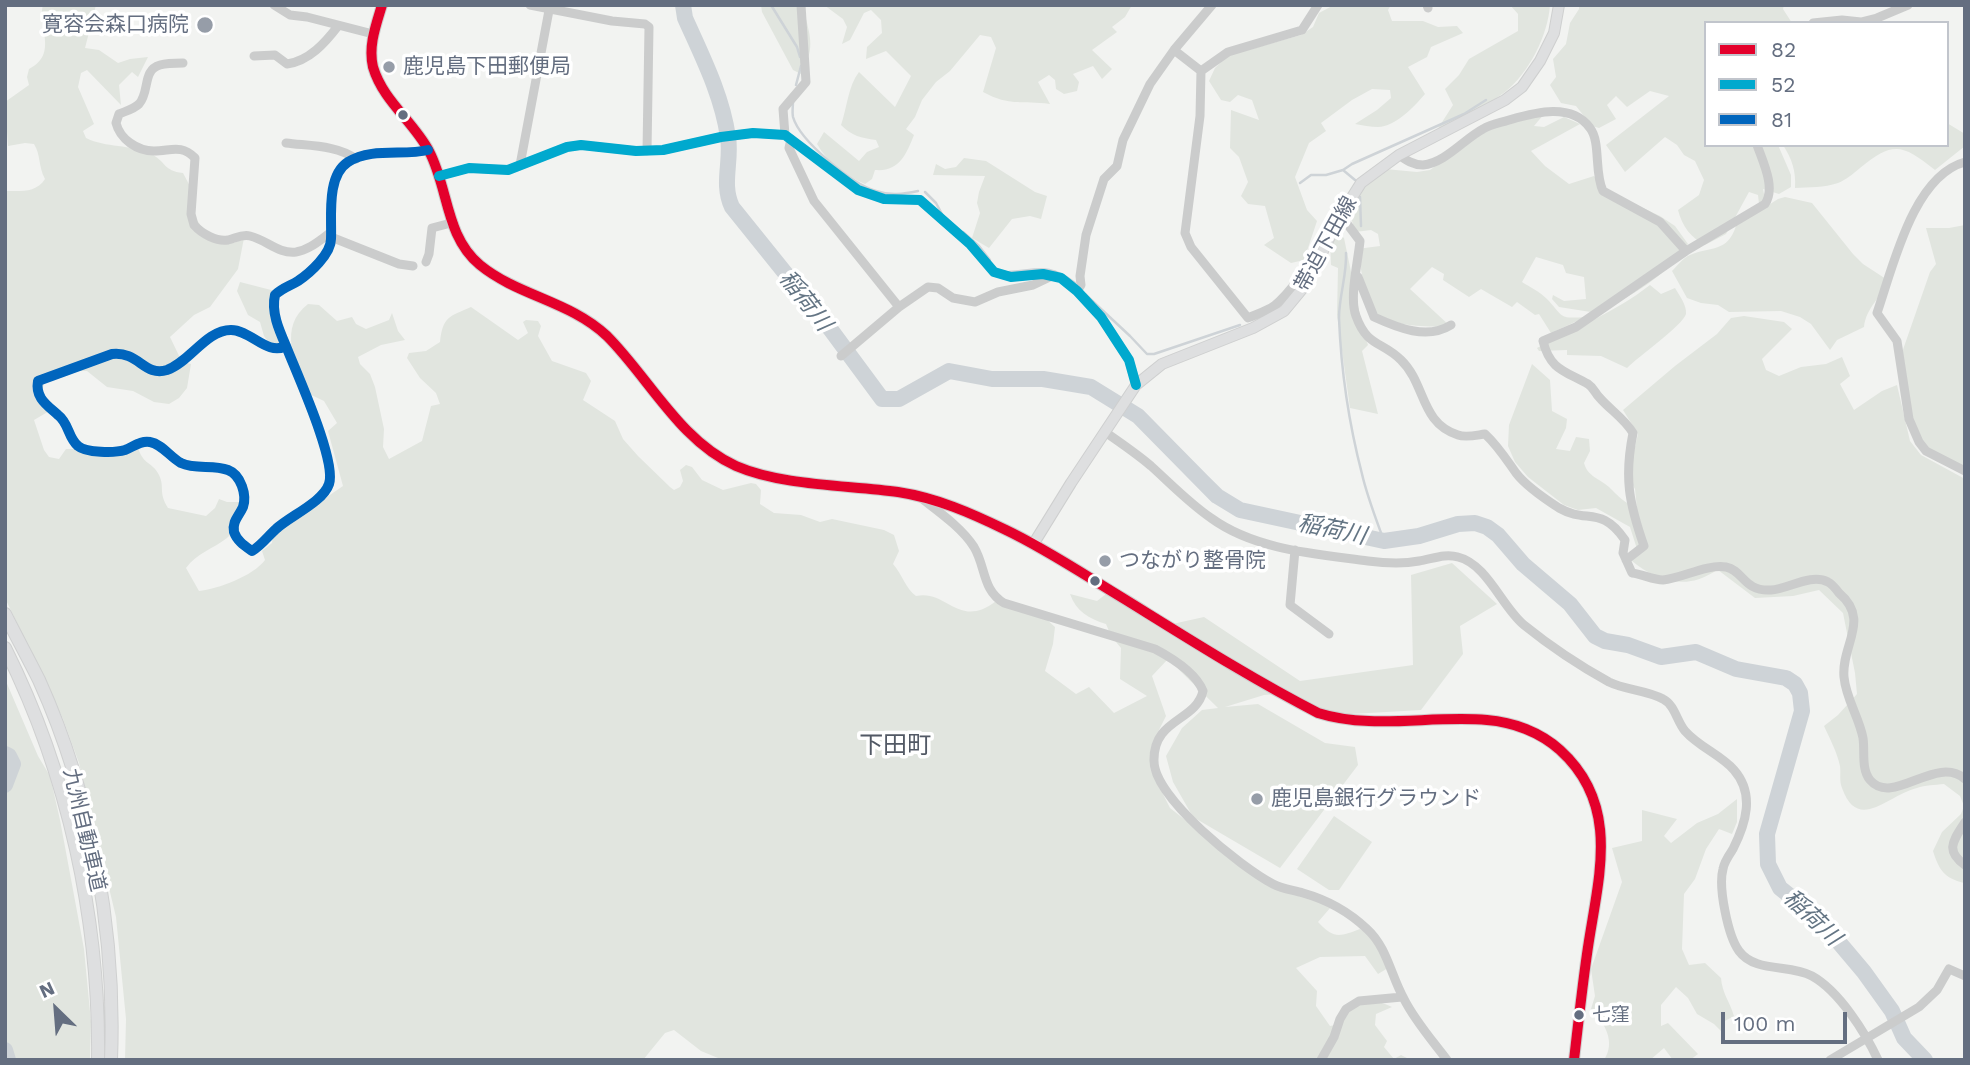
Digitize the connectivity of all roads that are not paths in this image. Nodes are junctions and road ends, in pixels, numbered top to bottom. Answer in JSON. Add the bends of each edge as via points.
{"nodes":[{"id":1,"x":274,"y":5,"type":"edge"},
{"id":2,"x":382,"y":5,"type":"edge"},
{"id":3,"x":530,"y":5,"type":"edge"},
{"id":4,"x":801,"y":5,"type":"edge"},
{"id":5,"x":1212,"y":5,"type":"edge"},
{"id":6,"x":1318,"y":5,"type":"edge"},
{"id":7,"x":1559,"y":5,"type":"edge"},
{"id":8,"x":1908,"y":5,"type":"edge"},
{"id":9,"x":550,"y":7,"type":"edge"},
{"id":10,"x":1832,"y":21,"type":"edge"},
{"id":11,"x":1852,"y":21,"type":"edge"},
{"id":12,"x":1865,"y":21,"type":"edge"},
{"id":13,"x":338,"y":26,"type":"junction"},
{"id":14,"x":373,"y":34,"type":"junction"},
{"id":15,"x":1174,"y":51,"type":"junction"},
{"id":16,"x":254,"y":56,"type":"dead end"},
{"id":17,"x":183,"y":63,"type":"dead end"},
{"id":18,"x":1201,"y":71,"type":"junction"},
{"id":19,"x":788,"y":137,"type":"junction"},
{"id":20,"x":286,"y":143,"type":"dead end"},
{"id":21,"x":1758,"y":147,"type":"edge"},
{"id":22,"x":428,"y":150,"type":"junction"},
{"id":23,"x":647,"y":150,"type":"junction"},
{"id":24,"x":1399,"y":155,"type":"junction"},
{"id":25,"x":356,"y":159,"type":"junction"},
{"id":26,"x":1965,"y":162,"type":"edge"},
{"id":27,"x":520,"y":165,"type":"junction"},
{"id":28,"x":439,"y":176,"type":"junction"},
{"id":29,"x":1339,"y":218,"type":"junction"},
{"id":30,"x":451,"y":223,"type":"junction"},
{"id":31,"x":331,"y":235,"type":"junction"},
{"id":32,"x":1323,"y":251,"type":"junction"},
{"id":33,"x":1686,"y":251,"type":"junction"},
{"id":34,"x":426,"y":261,"type":"dead end"},
{"id":35,"x":413,"y":266,"type":"dead end"},
{"id":36,"x":1357,"y":272,"type":"junction"},
{"id":37,"x":1054,"y":275,"type":"junction"},
{"id":38,"x":1077,"y":291,"type":"junction"},
{"id":39,"x":899,"y":307,"type":"junction"},
{"id":40,"x":1451,"y":325,"type":"dead end"},
{"id":41,"x":286,"y":346,"type":"junction"},
{"id":42,"x":841,"y":356,"type":"dead end"},
{"id":43,"x":1136,"y":385,"type":"junction"},
{"id":44,"x":1105,"y":432,"type":"junction"},
{"id":45,"x":1965,"y":471,"type":"edge"},
{"id":46,"x":918,"y":496,"type":"junction"},
{"id":47,"x":1034,"y":543,"type":"junction"},
{"id":48,"x":1295,"y":550,"type":"junction"},
{"id":49,"x":1626,"y":560,"type":"junction"},
{"id":50,"x":5,"y":614,"type":"edge"},
{"id":51,"x":1329,"y":634,"type":"dead end"},
{"id":52,"x":5,"y":648,"type":"edge"},
{"id":53,"x":1965,"y":779,"type":"edge"},
{"id":54,"x":1965,"y":822,"type":"edge"},
{"id":55,"x":1965,"y":865,"type":"edge"},
{"id":56,"x":1965,"y":976,"type":"edge"},
{"id":57,"x":1402,"y":997,"type":"junction"},
{"id":58,"x":1868,"y":1038,"type":"junction"},
{"id":59,"x":97,"y":1060,"type":"edge"},
{"id":60,"x":111,"y":1060,"type":"edge"},
{"id":61,"x":1321,"y":1060,"type":"edge"},
{"id":62,"x":1447,"y":1060,"type":"edge"},
{"id":63,"x":1574,"y":1060,"type":"edge"},
{"id":64,"x":1830,"y":1060,"type":"edge"},
{"id":65,"x":1878,"y":1060,"type":"edge"}],
"edges":[{"from":1,"to":13,"type":"street","via":[[290,15]]},
{"from":2,"to":14,"type":"main road"},
{"from":3,"to":9,"type":"street"},
{"from":4,"to":19,"type":"street","via":[[806,82],[783,109]]},
{"from":5,"to":15,"type":"street"},
{"from":6,"to":18,"type":"street","via":[[1302,30],[1228,52]]},
{"from":7,"to":24,"type":"main road","name":"帯迫下田線","via":[[1554,33],[1522,88]]},
{"from":8,"to":12,"type":"street"},
{"from":9,"to":23,"type":"street","via":[[649,27]]},
{"from":9,"to":27,"type":"street"},
{"from":10,"to":11,"type":"street"},
{"from":13,"to":14,"type":"street"},
{"from":13,"to":16,"type":"street","via":[[324,45],[296,62],[287,64],[275,55]]},
{"from":14,"to":22,"type":"main road","via":[[371,54],[378,79]]},
{"from":15,"to":18,"type":"street"},
{"from":15,"to":38,"type":"street","via":[[1150,84],[1123,140],[1117,166],[1104,179],[1086,235]]},
{"from":17,"to":31,"type":"street","via":[[153,69],[142,100],[119,114],[116,123],[129,143],[150,151],[182,149],[195,158],[194,225],[225,241],[248,236],[288,252],[306,249]]},
{"from":18,"to":32,"type":"street","via":[[1185,233],[1191,247],[1248,317],[1272,307]]},
{"from":19,"to":23,"type":"street","via":[[721,136],[682,147]]},
{"from":19,"to":37,"type":"street","via":[[858,190],[876,198],[920,200],[1001,275]]},
{"from":19,"to":39,"type":"street","via":[[814,201]]},
{"from":20,"to":25,"type":"street","via":[[332,148]]},
{"from":21,"to":33,"type":"street","via":[[1769,185],[1767,201]]},
{"from":22,"to":25,"type":"street"},
{"from":22,"to":28,"type":"main road"},
{"from":23,"to":27,"type":"street","via":[[581,145]]},
{"from":24,"to":29,"type":"main road","name":"帯迫下田線","via":[[1361,183]]},
{"from":24,"to":33,"type":"street","via":[[1422,165],[1436,161],[1485,127],[1545,112],[1564,112],[1584,121],[1592,131],[1603,191],[1660,222]]},
{"from":25,"to":31,"type":"street","via":[[340,169],[336,180]]},
{"from":26,"to":45,"type":"street","via":[[1942,174],[1916,206],[1877,313],[1897,341],[1909,419],[1919,442],[1926,451]]},
{"from":27,"to":28,"type":"street","via":[[508,170],[469,168]]},
{"from":28,"to":30,"type":"main road"},
{"from":29,"to":32,"type":"main road","name":"帯迫下田線"},
{"from":29,"to":36,"type":"street","via":[[1360,241]]},
{"from":30,"to":34,"type":"street","via":[[432,229]]},
{"from":30,"to":46,"type":"main road","via":[[459,241],[483,268],[596,327],[713,453],[770,476]]},
{"from":31,"to":35,"type":"street"},
{"from":31,"to":41,"type":"street","via":[[316,265],[275,295],[277,325]]},
{"from":32,"to":43,"type":"main road","name":"帯迫下田線","via":[[1308,282],[1284,311],[1172,359]]},
{"from":33,"to":49,"type":"street","via":[[1576,327],[1543,341],[1546,355],[1562,372],[1592,386],[1633,433],[1628,492],[1644,546]]},
{"from":36,"to":40,"type":"street","via":[[1374,317],[1419,332],[1440,331]]},
{"from":36,"to":49,"type":"street","via":[[1353,306],[1363,331],[1416,377],[1430,416],[1460,436],[1485,434],[1518,475],[1559,508],[1612,523],[1625,540]]},
{"from":37,"to":38,"type":"street"},
{"from":37,"to":39,"type":"street","via":[[975,302],[928,287]]},
{"from":38,"to":43,"type":"street","via":[[1101,317],[1129,360]]},
{"from":39,"to":42,"type":"street"},
{"from":41,"to":41,"type":"street","via":[[320,428],[331,476],[316,500],[252,551],[234,533],[244,502],[232,472],[182,464],[153,442],[116,452],[82,449],[64,419],[41,400],[36,387],[38,380],[122,353],[151,370],[164,371],[227,330],[273,349]]},
{"from":43,"to":44,"type":"main road","name":"帯迫下田線"},
{"from":44,"to":47,"type":"main road","name":"帯迫下田線"},
{"from":44,"to":48,"type":"street","via":[[1212,519],[1260,542]]},
{"from":46,"to":47,"type":"main road","via":[[967,511]]},
{"from":46,"to":57,"type":"street","via":[[972,544],[996,598],[1156,649],[1196,679],[1203,691],[1201,700],[1167,726],[1155,749],[1155,770],[1165,789],[1190,820],[1261,877],[1334,904],[1367,929],[1379,943]]},
{"from":47,"to":63,"type":"main road","via":[[1318,713],[1368,721],[1501,722],[1541,737],[1566,756],[1591,792],[1602,836]]},
{"from":48,"to":51,"type":"street","via":[[1290,605]]},
{"from":48,"to":58,"type":"street","via":[[1373,562],[1458,557],[1477,567],[1517,619],[1535,634],[1612,683],[1666,700],[1683,729],[1732,768],[1744,784],[1743,828],[1723,868],[1721,890],[1740,953],[1754,964],[1811,975],[1830,988]]},
{"from":49,"to":53,"type":"street","via":[[1632,573],[1660,580],[1721,566],[1732,568],[1755,589],[1818,579],[1829,582],[1845,597],[1856,621],[1844,677],[1863,738],[1869,779],[1889,788],[1942,771]]},
{"from":50,"to":60,"type":"highway","name":"九州自動車道","via":[[39,681],[83,810],[107,939]]},
{"from":52,"to":59,"type":"highway","name":"九州自動車道","via":[[25,688],[56,777],[77,858],[97,985]]},
{"from":54,"to":55,"type":"street","via":[[1952,849]]},
{"from":56,"to":58,"type":"street","via":[[1949,968],[1937,990]]},
{"from":57,"to":61,"type":"street","via":[[1359,1002],[1346,1009]]},
{"from":57,"to":62,"type":"street"},
{"from":58,"to":64,"type":"street"},
{"from":58,"to":65,"type":"street"}]}
